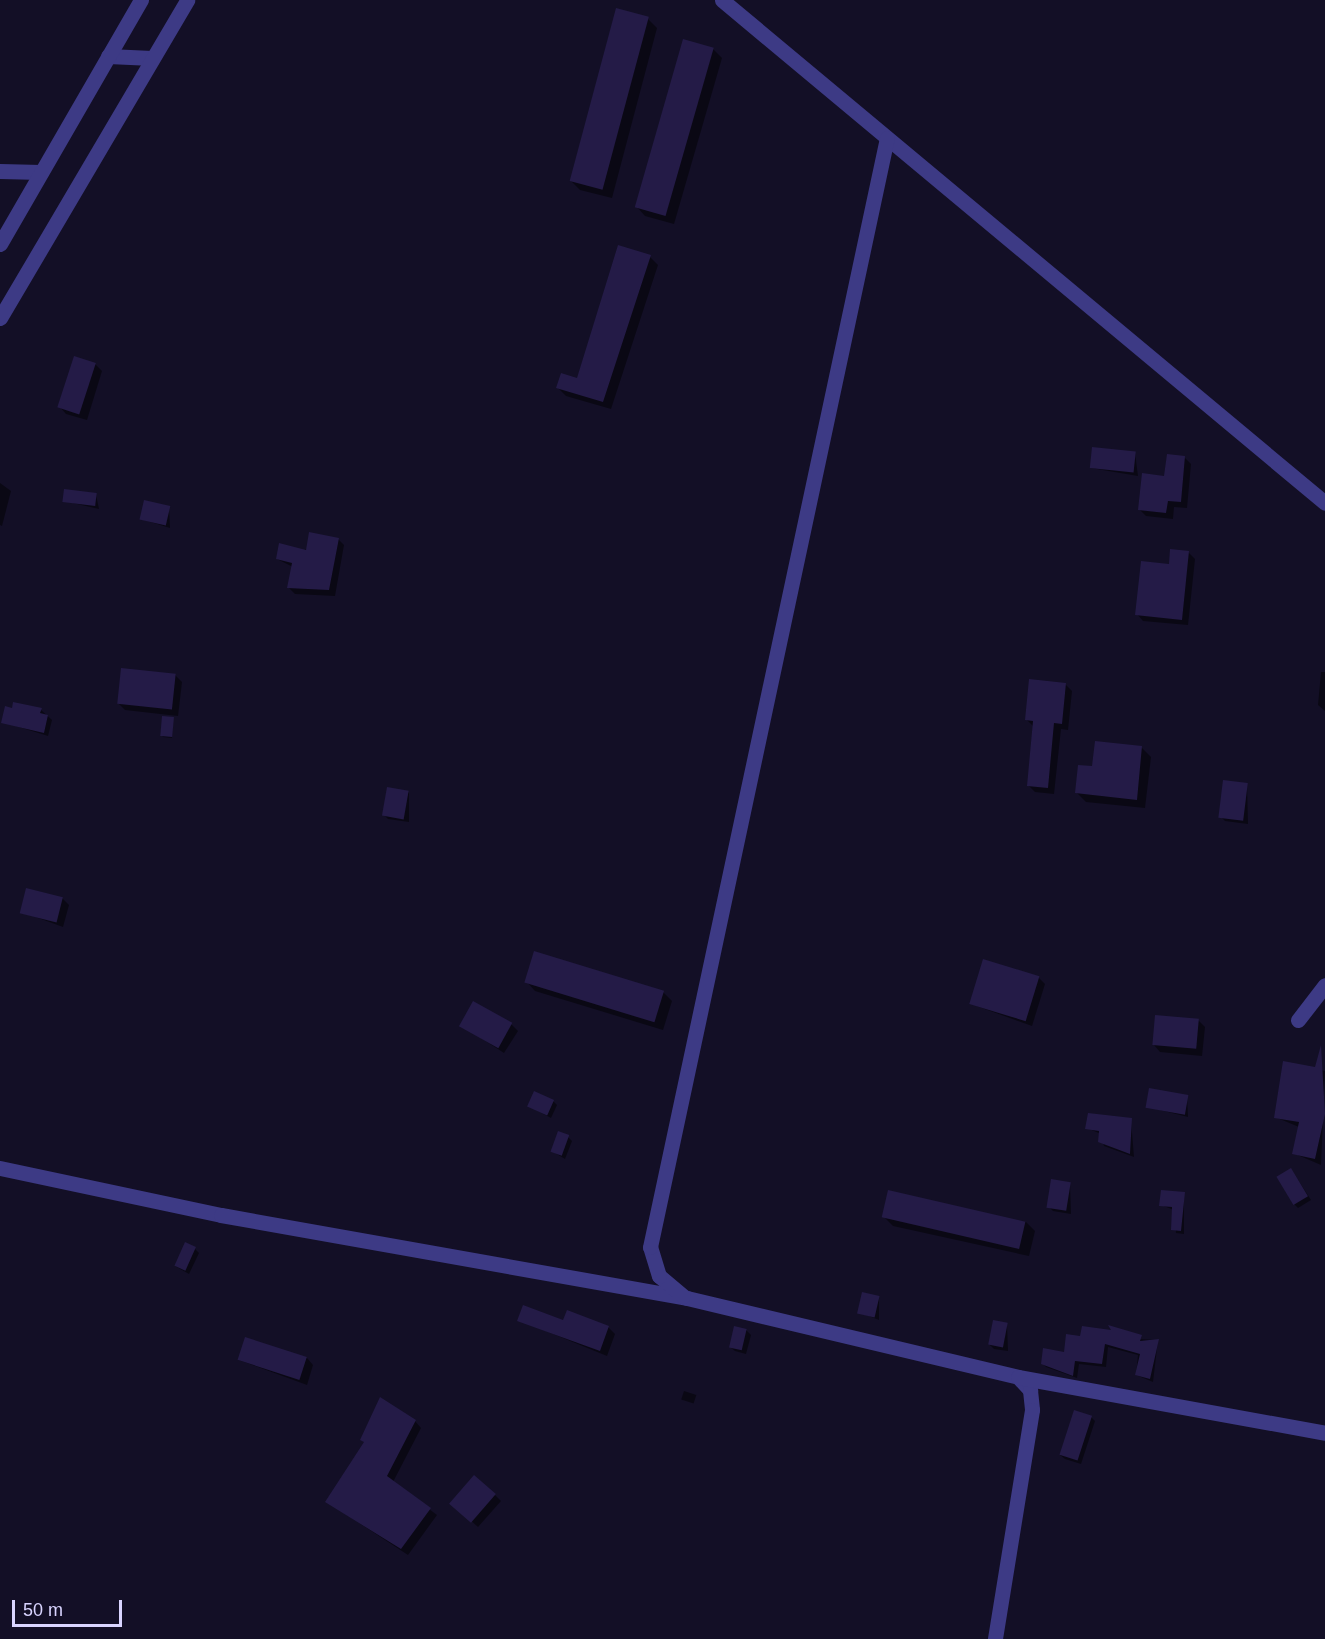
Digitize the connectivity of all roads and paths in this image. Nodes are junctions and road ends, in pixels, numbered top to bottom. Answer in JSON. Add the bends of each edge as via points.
{"nodes":[{"id":1,"x":141,"y":0,"type":"edge"},
{"id":2,"x":187,"y":0,"type":"edge"},
{"id":3,"x":722,"y":0,"type":"edge"},
{"id":4,"x":108,"y":56,"type":"junction"},
{"id":5,"x":152,"y":58,"type":"junction"},
{"id":6,"x":887,"y":138,"type":"junction"},
{"id":7,"x":0,"y":171,"type":"edge"},
{"id":8,"x":41,"y":172,"type":"junction"},
{"id":9,"x":0,"y":244,"type":"edge"},
{"id":10,"x":0,"y":318,"type":"edge"},
{"id":11,"x":1325,"y":503,"type":"edge"},
{"id":12,"x":1325,"y":985,"type":"edge"},
{"id":13,"x":1298,"y":1020,"type":"dead end"},
{"id":14,"x":0,"y":1168,"type":"edge"},
{"id":15,"x":687,"y":1299,"type":"junction"},
{"id":16,"x":1018,"y":1377,"type":"junction"},
{"id":17,"x":1325,"y":1433,"type":"edge"},
{"id":18,"x":995,"y":1639,"type":"edge"}],
"edges":[{"from":1,"to":4,"type":"street"},
{"from":2,"to":5,"type":"street"},
{"from":3,"to":6,"type":"street"},
{"from":4,"to":5,"type":"street"},
{"from":4,"to":8,"type":"street"},
{"from":5,"to":10,"type":"street"},
{"from":6,"to":11,"type":"street"},
{"from":6,"to":15,"type":"street","via":[[652,1235],[652,1263],[673,1291]]},
{"from":7,"to":8,"type":"street"},
{"from":8,"to":9,"type":"street"},
{"from":12,"to":13,"type":"street"},
{"from":14,"to":15,"type":"street","via":[[221,1215]]},
{"from":15,"to":16,"type":"street"},
{"from":16,"to":17,"type":"street"},
{"from":16,"to":18,"type":"street","via":[[1030,1390],[1032,1410]]}]}
